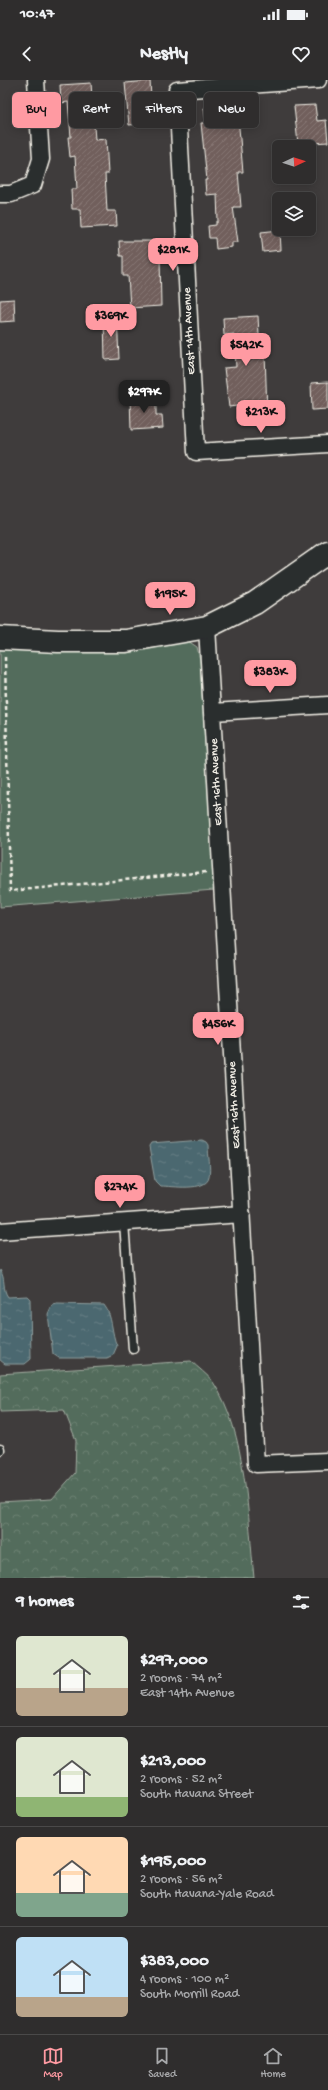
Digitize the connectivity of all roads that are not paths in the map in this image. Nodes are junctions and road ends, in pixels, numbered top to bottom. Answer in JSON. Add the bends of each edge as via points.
{"nodes":[{"id":1,"x":36,"y":80,"type":"edge"},
{"id":2,"x":318,"y":80,"type":"edge"},
{"id":3,"x":0,"y":194,"type":"edge"},
{"id":4,"x":328,"y":444,"type":"edge"},
{"id":5,"x":328,"y":552,"type":"edge"},
{"id":6,"x":207,"y":628,"type":"junction"},
{"id":7,"x":0,"y":638,"type":"edge"},
{"id":8,"x":328,"y":705,"type":"edge"},
{"id":9,"x":213,"y":712,"type":"junction"},
{"id":10,"x":242,"y":1214,"type":"junction"},
{"id":11,"x":124,"y":1222,"type":"junction"},
{"id":12,"x":0,"y":1231,"type":"edge"},
{"id":13,"x":133,"y":1349,"type":"dead end"},
{"id":14,"x":328,"y":1461,"type":"edge"}],
"edges":[{"from":1,"to":3,"type":"street","via":[[41,159],[33,185],[12,194]]},
{"from":2,"to":4,"type":"street","name":"East 14th Avenue","via":[[178,90],[196,452]]},
{"from":5,"to":6,"type":"street","via":[[255,603]]},
{"from":6,"to":7,"type":"street","via":[[126,641]]},
{"from":6,"to":9,"type":"street","name":"East 16th Avenue"},
{"from":8,"to":9,"type":"street"},
{"from":9,"to":10,"type":"street","name":"East 16th Avenue"},
{"from":10,"to":11,"type":"street"},
{"from":10,"to":14,"type":"street","name":"East 16th Avenue","via":[[256,1464]]},
{"from":11,"to":12,"type":"street"},
{"from":11,"to":13,"type":"lane"}]}
